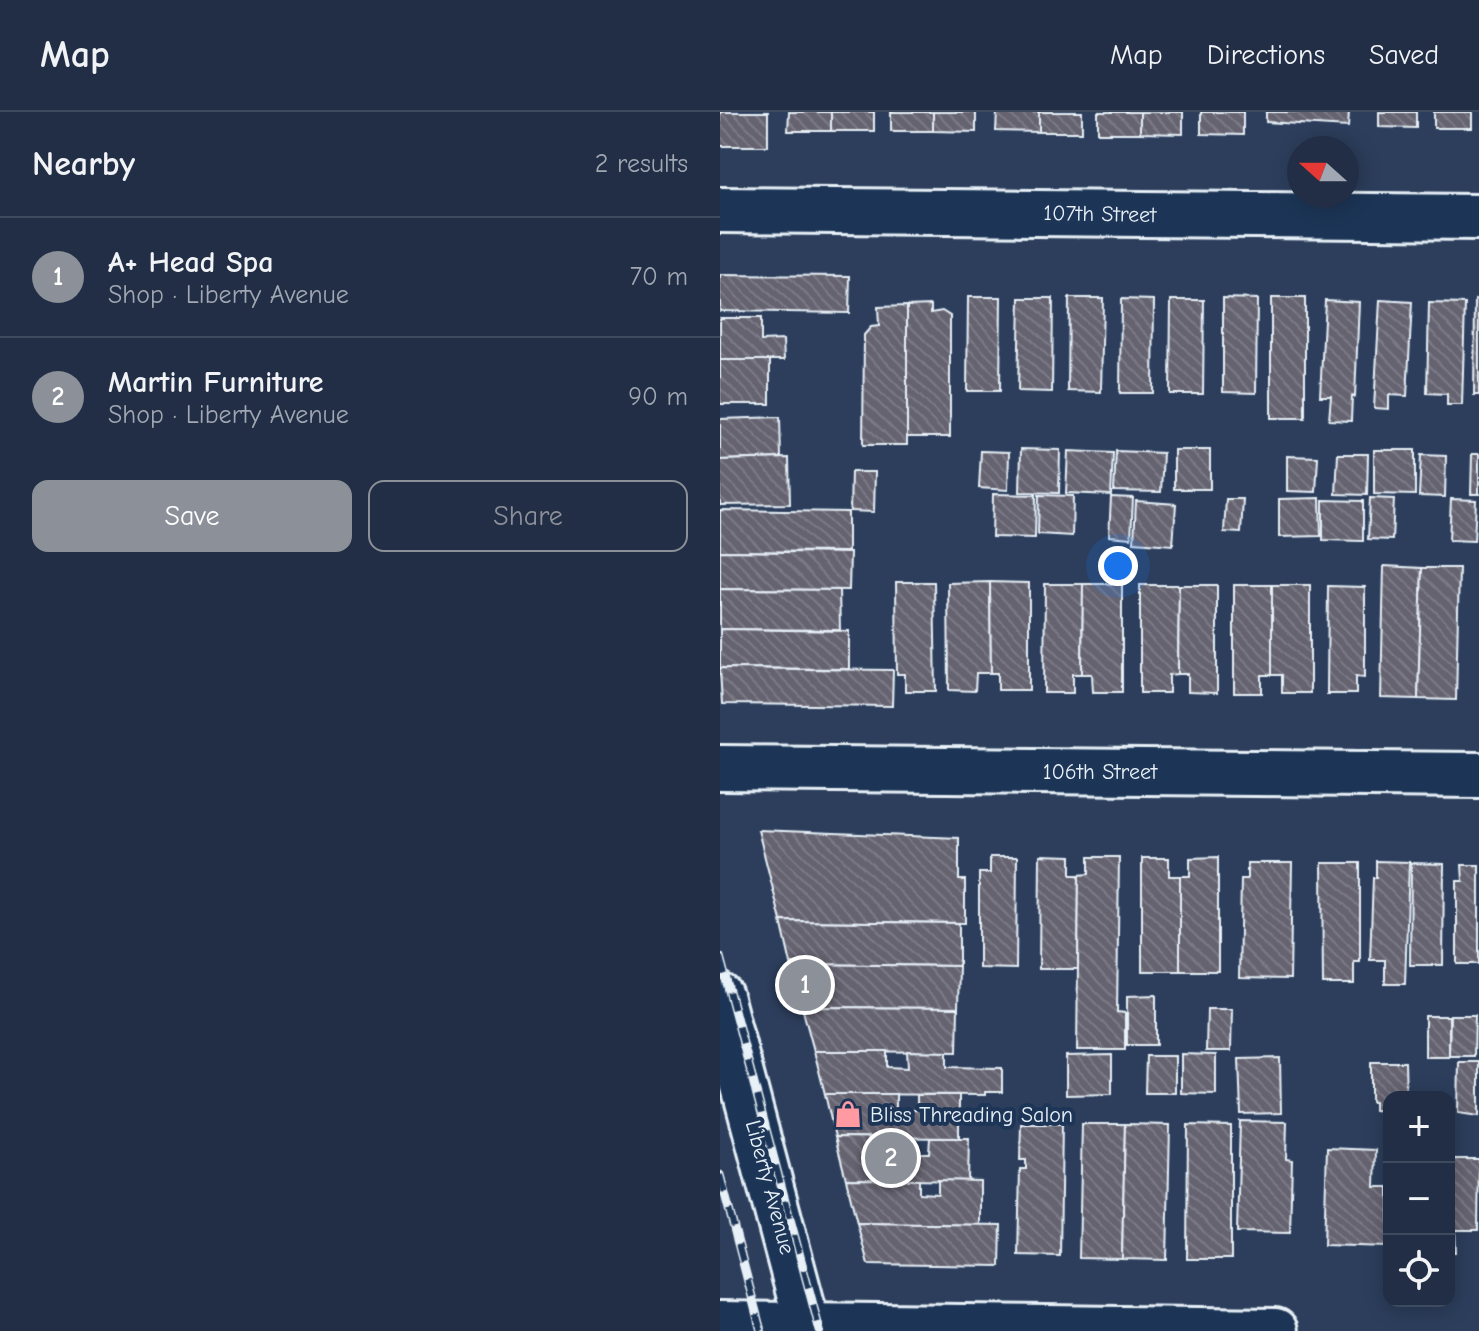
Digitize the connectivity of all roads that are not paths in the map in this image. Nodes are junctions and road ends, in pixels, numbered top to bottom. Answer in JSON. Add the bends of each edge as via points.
{"nodes":[{"id":1,"x":720,"y":210,"type":"edge"},
{"id":2,"x":1479,"y":217,"type":"edge"},
{"id":3,"x":720,"y":768,"type":"edge"},
{"id":4,"x":1479,"y":775,"type":"edge"},
{"id":5,"x":720,"y":996,"type":"edge"},
{"id":6,"x":720,"y":1324,"type":"edge"},
{"id":7,"x":808,"y":1328,"type":"edge"},
{"id":8,"x":1275,"y":1331,"type":"edge"}],
"edges":[{"from":1,"to":2,"type":"street","name":"107th Street"},
{"from":3,"to":4,"type":"street","name":"106th Street"},
{"from":5,"to":7,"type":"street","name":"Liberty Avenue"},
{"from":6,"to":7,"type":"street"},
{"from":7,"to":8,"type":"street"}]}
